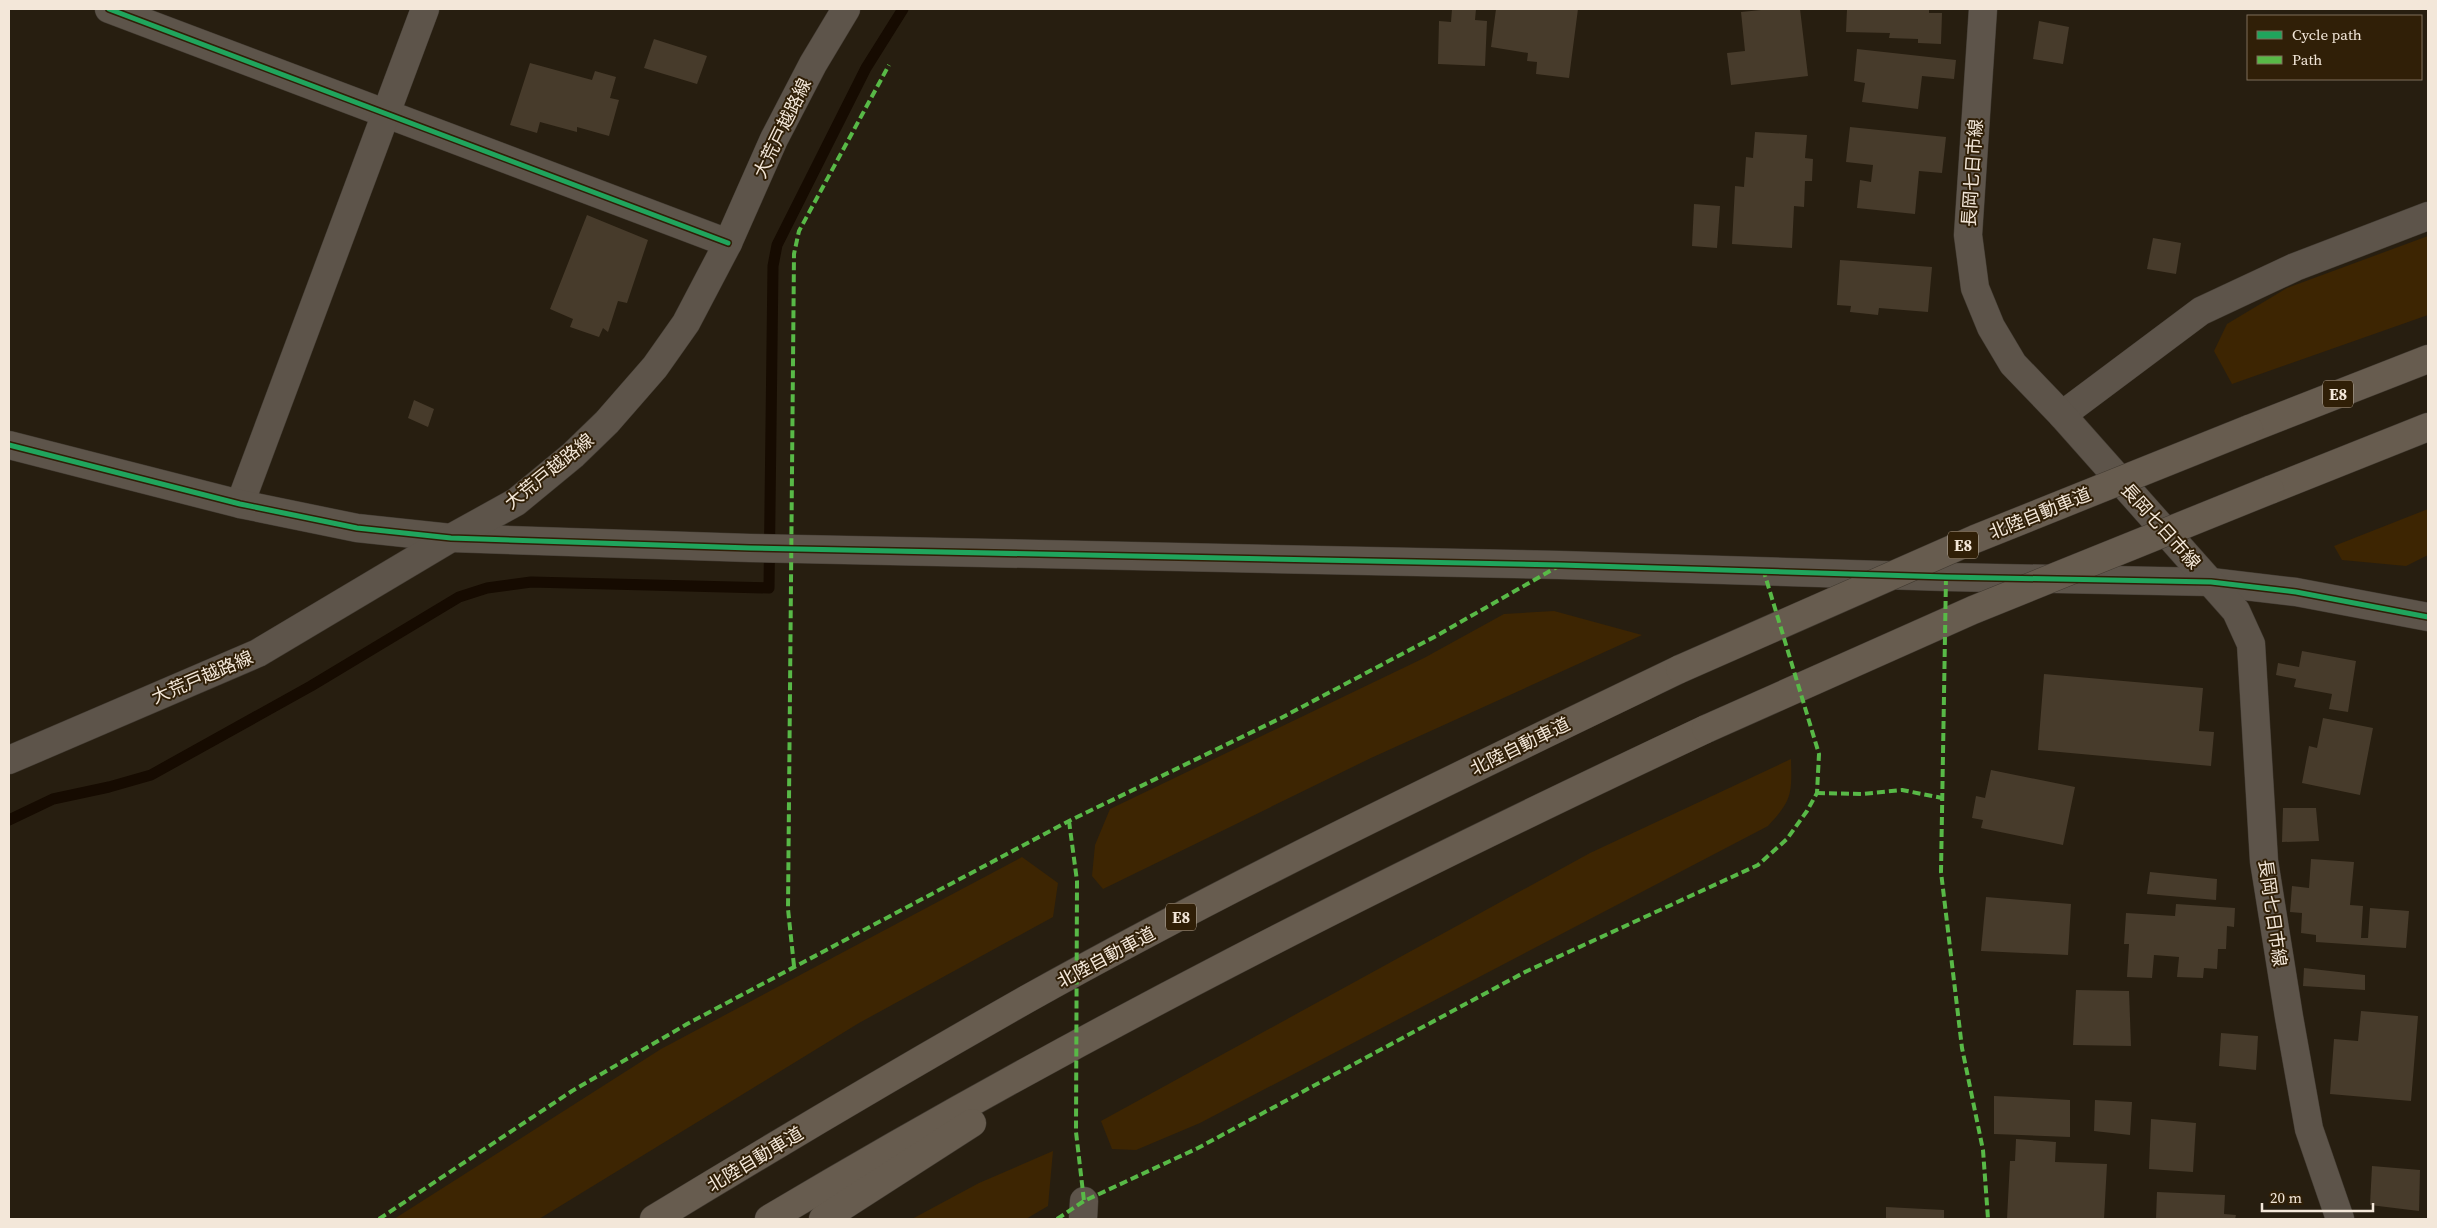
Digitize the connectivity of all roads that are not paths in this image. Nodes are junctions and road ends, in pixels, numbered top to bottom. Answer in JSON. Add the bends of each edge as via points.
{"nodes":[{"id":1,"x":109,"y":9,"type":"edge"},
{"id":2,"x":425,"y":9,"type":"edge"},
{"id":3,"x":846,"y":9,"type":"edge"},
{"id":4,"x":1983,"y":9,"type":"edge"},
{"id":5,"x":385,"y":113,"type":"junction"},
{"id":6,"x":2428,"y":216,"type":"edge"},
{"id":7,"x":728,"y":243,"type":"junction"},
{"id":8,"x":2428,"y":359,"type":"edge"},
{"id":9,"x":2062,"y":415,"type":"junction"},
{"id":10,"x":2428,"y":428,"type":"edge"},
{"id":11,"x":9,"y":445,"type":"edge"},
{"id":12,"x":240,"y":504,"type":"junction"},
{"id":13,"x":451,"y":538,"type":"junction"},
{"id":14,"x":2210,"y":582,"type":"junction"},
{"id":15,"x":2428,"y":617,"type":"edge"},
{"id":16,"x":14,"y":752,"type":"edge"},
{"id":17,"x":1302,"y":926,"type":"junction"},
{"id":18,"x":654,"y":1219,"type":"edge"},
{"id":19,"x":770,"y":1219,"type":"edge"},
{"id":20,"x":823,"y":1219,"type":"edge"},
{"id":21,"x":2340,"y":1219,"type":"edge"}],
"edges":[{"from":1,"to":5,"type":"street"},
{"from":2,"to":5,"type":"street"},
{"from":3,"to":7,"type":"street","name":"大荒戸越路線","via":[[812,64],[774,139]]},
{"from":4,"to":9,"type":"street","name":"長岡七日市線","via":[[1968,235],[1975,288],[1991,327],[2013,364]]},
{"from":5,"to":7,"type":"street"},
{"from":5,"to":12,"type":"street"},
{"from":6,"to":9,"type":"street","via":[[2294,267],[2201,311]]},
{"from":7,"to":13,"type":"street","name":"大荒戸越路線","via":[[686,323],[655,367],[607,422],[516,502]]},
{"from":8,"to":18,"type":"highway","name":"北陸自動車道","number":"E8","bridge":true,"via":[[1975,539],[1680,669],[1482,764],[1277,866],[1045,990]]},
{"from":9,"to":14,"type":"street","name":"長岡七日市線"},
{"from":10,"to":17,"type":"highway","bridge":true,"via":[[1973,610],[1706,729]]},
{"from":11,"to":12,"type":"street"},
{"from":12,"to":13,"type":"street","via":[[357,528]]},
{"from":13,"to":14,"type":"street","via":[[750,548]]},
{"from":13,"to":16,"type":"street","name":"大荒戸越路線","via":[[258,653]]},
{"from":14,"to":15,"type":"street","via":[[2296,592]]},
{"from":14,"to":21,"type":"street","name":"長岡七日市線","via":[[2236,611],[2251,644],[2264,861],[2309,1129]]},
{"from":17,"to":19,"type":"highway","via":[[1050,1059]]},
{"from":17,"to":20,"type":"highway","via":[[1058,1068]]}]}
